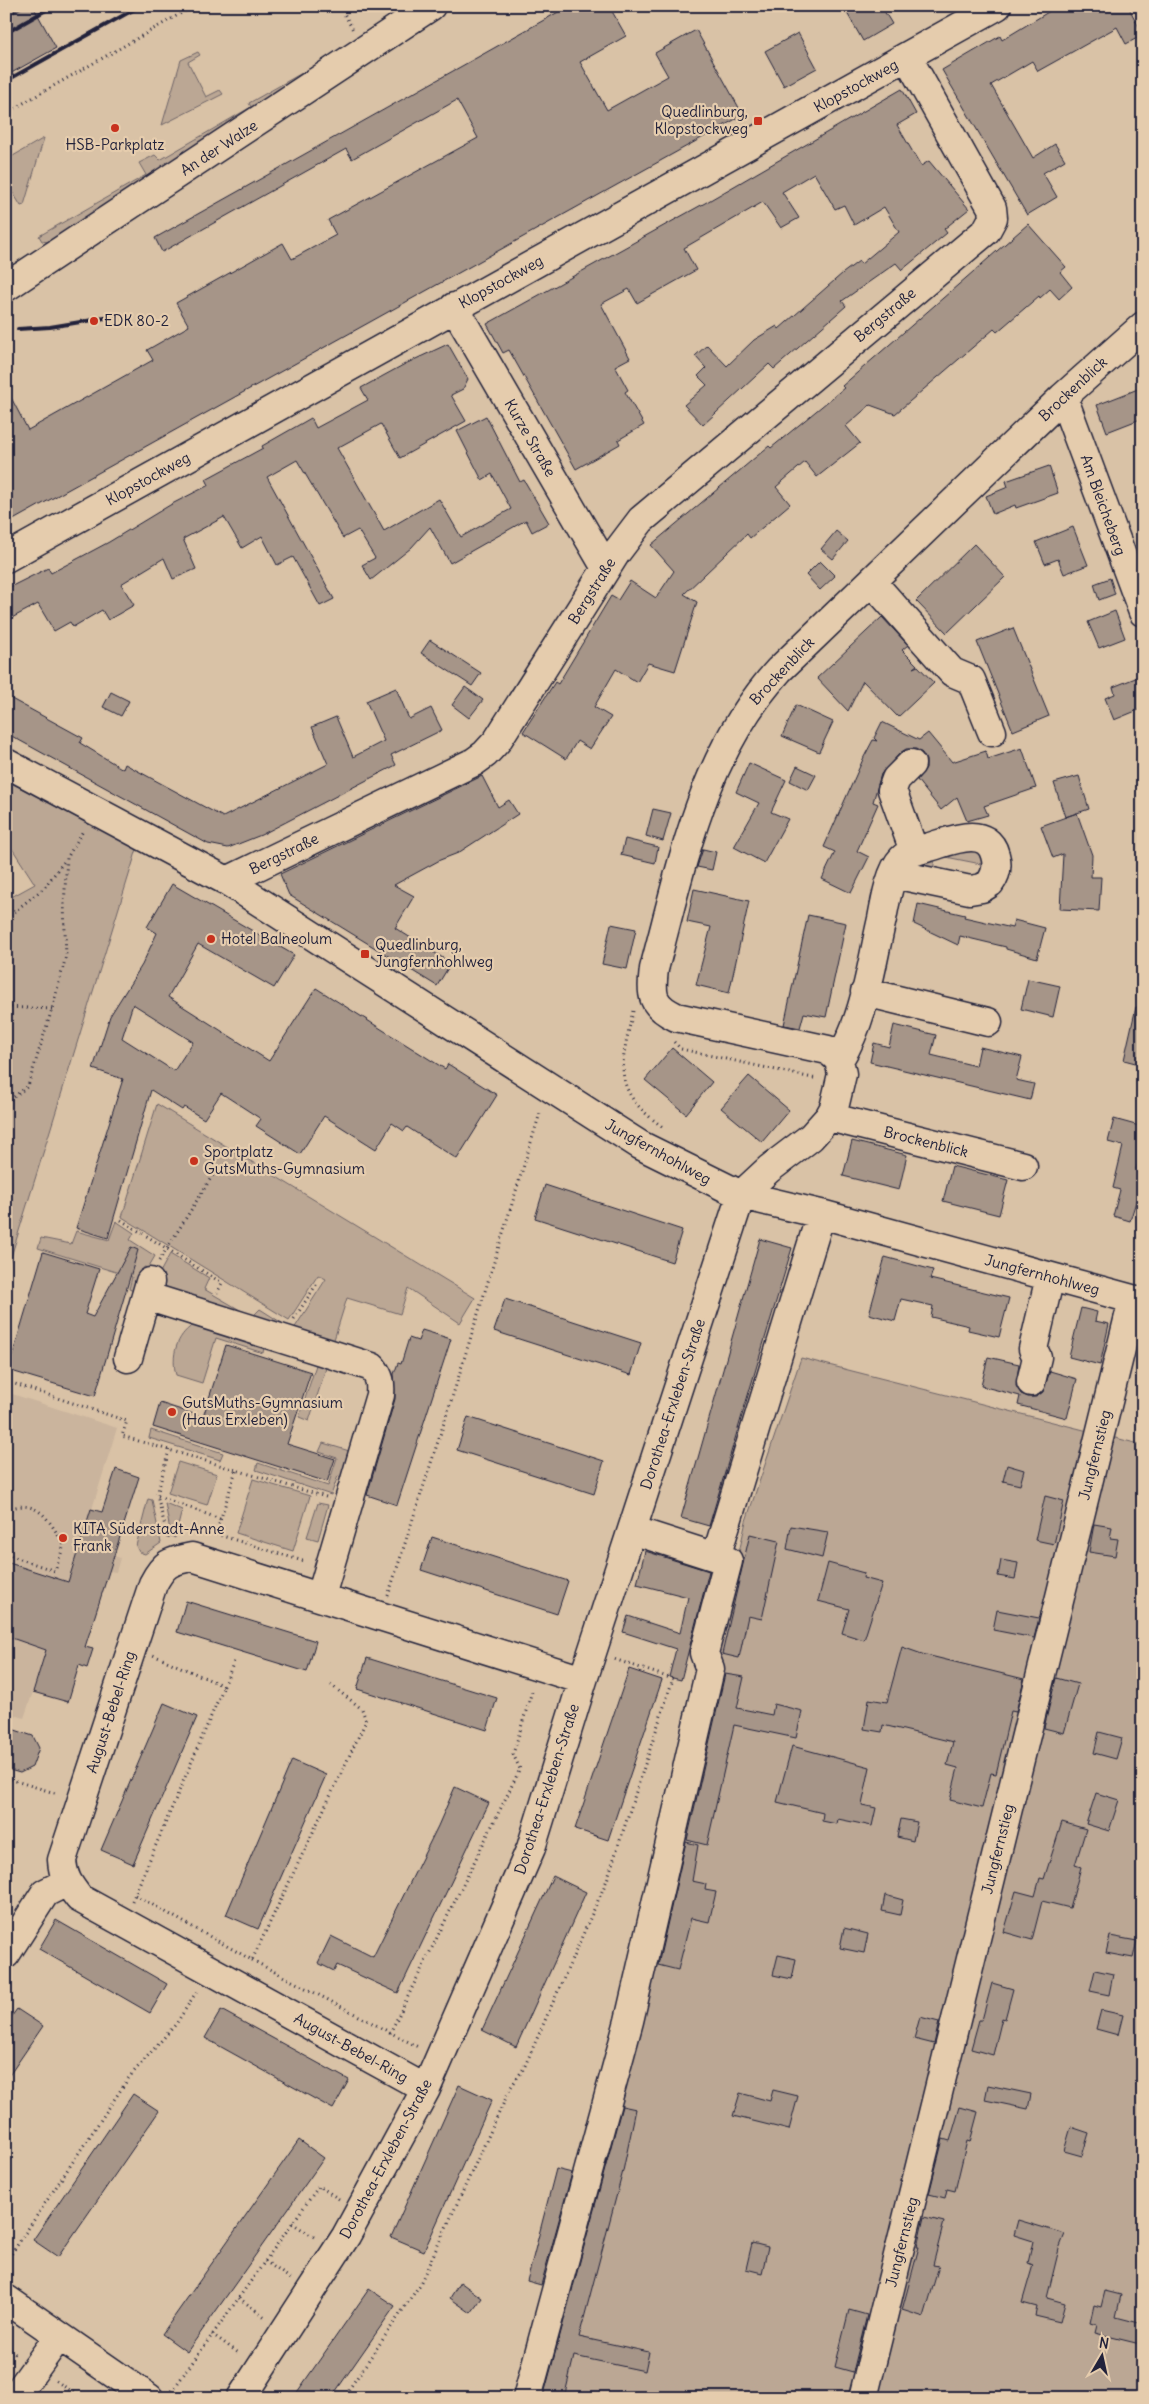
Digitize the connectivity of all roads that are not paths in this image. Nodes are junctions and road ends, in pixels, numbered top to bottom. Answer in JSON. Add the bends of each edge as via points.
{"nodes":[{"id":1,"x":431,"y":6,"type":"edge"},
{"id":2,"x":997,"y":6,"type":"edge"},
{"id":3,"x":908,"y":58,"type":"junction"},
{"id":4,"x":6,"y":287,"type":"edge"},
{"id":5,"x":454,"y":307,"type":"junction"},
{"id":6,"x":1143,"y":326,"type":"edge"},
{"id":7,"x":1063,"y":397,"type":"junction"},
{"id":8,"x":6,"y":558,"type":"edge"},
{"id":9,"x":606,"y":568,"type":"junction"},
{"id":10,"x":872,"y":582,"type":"junction"},
{"id":11,"x":1143,"y":612,"type":"edge"},
{"id":12,"x":992,"y":732,"type":"dead end"},
{"id":13,"x":6,"y":763,"type":"edge"},
{"id":14,"x":910,"y":764,"type":"dead end"},
{"id":15,"x":914,"y":852,"type":"junction"},
{"id":16,"x":894,"y":874,"type":"junction"},
{"id":17,"x":227,"y":881,"type":"junction"},
{"id":18,"x":865,"y":992,"type":"junction"},
{"id":19,"x":988,"y":1022,"type":"dead end"},
{"id":20,"x":839,"y":1060,"type":"junction"},
{"id":21,"x":829,"y":1117,"type":"junction"},
{"id":22,"x":1023,"y":1166,"type":"dead end"},
{"id":23,"x":741,"y":1195,"type":"junction"},
{"id":24,"x":821,"y":1214,"type":"junction"},
{"id":25,"x":1050,"y":1277,"type":"junction"},
{"id":26,"x":1138,"y":1301,"type":"edge"},
{"id":27,"x":128,"y":1358,"type":"dead end"},
{"id":28,"x":1031,"y":1382,"type":"dead end"},
{"id":29,"x":632,"y":1530,"type":"junction"},
{"id":30,"x":716,"y":1557,"type":"junction"},
{"id":31,"x":324,"y":1584,"type":"junction"},
{"id":32,"x":583,"y":1680,"type":"junction"},
{"id":33,"x":67,"y":1882,"type":"junction"},
{"id":34,"x":6,"y":1954,"type":"edge"},
{"id":35,"x":426,"y":2089,"type":"junction"},
{"id":36,"x":6,"y":2299,"type":"edge"},
{"id":37,"x":59,"y":2336,"type":"junction"},
{"id":38,"x":159,"y":2396,"type":"edge"},
{"id":39,"x":14,"y":2398,"type":"edge"},
{"id":40,"x":241,"y":2398,"type":"edge"},
{"id":41,"x":527,"y":2398,"type":"edge"},
{"id":42,"x":863,"y":2398,"type":"edge"}],
"edges":[{"from":1,"to":4,"type":"street","name":"An der Walze"},
{"from":2,"to":3,"type":"street","name":"Klopstockweg"},
{"from":3,"to":5,"type":"street","name":"Klopstockweg"},
{"from":3,"to":9,"type":"street","name":"Bergstraße","via":[[994,212],[990,226],[641,520]]},
{"from":5,"to":8,"type":"street","name":"Klopstockweg"},
{"from":5,"to":9,"type":"street","name":"Kurze Straße"},
{"from":6,"to":7,"type":"street","name":"Brockenblick"},
{"from":7,"to":10,"type":"street","name":"Brockenblick"},
{"from":7,"to":11,"type":"street","name":"Am Bleicheberg"},
{"from":9,"to":17,"type":"street","name":"Bergstraße","via":[[497,741],[485,754]]},
{"from":10,"to":12,"type":"street","via":[[952,672],[971,680]]},
{"from":10,"to":20,"type":"street","name":"Brockenblick","via":[[763,688],[728,741],[694,822],[654,969],[652,987],[654,1001],[676,1016],[828,1050]]},
{"from":13,"to":17,"type":"street"},
{"from":14,"to":15,"type":"street","via":[[896,779],[892,790]]},
{"from":15,"to":16,"type":"street","via":[[901,860]]},
{"from":15,"to":16,"type":"street","via":[[959,838],[975,837],[992,846],[996,870],[989,885],[970,890]]},
{"from":16,"to":18,"type":"street"},
{"from":17,"to":23,"type":"street","name":"Jungfernhohlweg","via":[[640,1145]]},
{"from":18,"to":19,"type":"street"},
{"from":18,"to":20,"type":"street","via":[[850,1042]]},
{"from":20,"to":21,"type":"street","via":[[842,1074]]},
{"from":21,"to":22,"type":"street","name":"Brockenblick"},
{"from":21,"to":23,"type":"street","via":[[811,1137]]},
{"from":23,"to":24,"type":"street","name":"Jungfernhohlweg"},
{"from":23,"to":29,"type":"street","name":"Dorothea-Erxleben-Straße"},
{"from":24,"to":25,"type":"street","name":"Jungfernhohlweg"},
{"from":24,"to":30,"type":"street"},
{"from":25,"to":26,"type":"street","name":"Jungfernhohlweg"},
{"from":25,"to":28,"type":"street","via":[[1028,1352],[1037,1357]]},
{"from":26,"to":42,"type":"street","name":"Jungfernstieg"},
{"from":27,"to":31,"type":"street","via":[[148,1289],[283,1339],[372,1367],[381,1383],[380,1395]]},
{"from":29,"to":30,"type":"street"},
{"from":29,"to":32,"type":"street","name":"Dorothea-Erxleben-Straße"},
{"from":30,"to":41,"type":"street","via":[[728,1561],[704,1653],[710,1669],[708,1679],[629,2021]]},
{"from":31,"to":32,"type":"street","via":[[387,1599],[540,1666]]},
{"from":31,"to":33,"type":"street","name":"August-Bebel-Ring","via":[[192,1557],[174,1560],[162,1567],[153,1584],[62,1860]]},
{"from":32,"to":35,"type":"street","name":"Dorothea-Erxleben-Straße","via":[[531,1848]]},
{"from":33,"to":34,"type":"street","via":[[44,1893]]},
{"from":33,"to":35,"type":"street","name":"August-Bebel-Ring","via":[[79,1898]]},
{"from":35,"to":40,"type":"street","name":"Dorothea-Erxleben-Straße","via":[[360,2213]]},
{"from":36,"to":37,"type":"street"},
{"from":37,"to":38,"type":"street"},
{"from":37,"to":39,"type":"street"}]}
